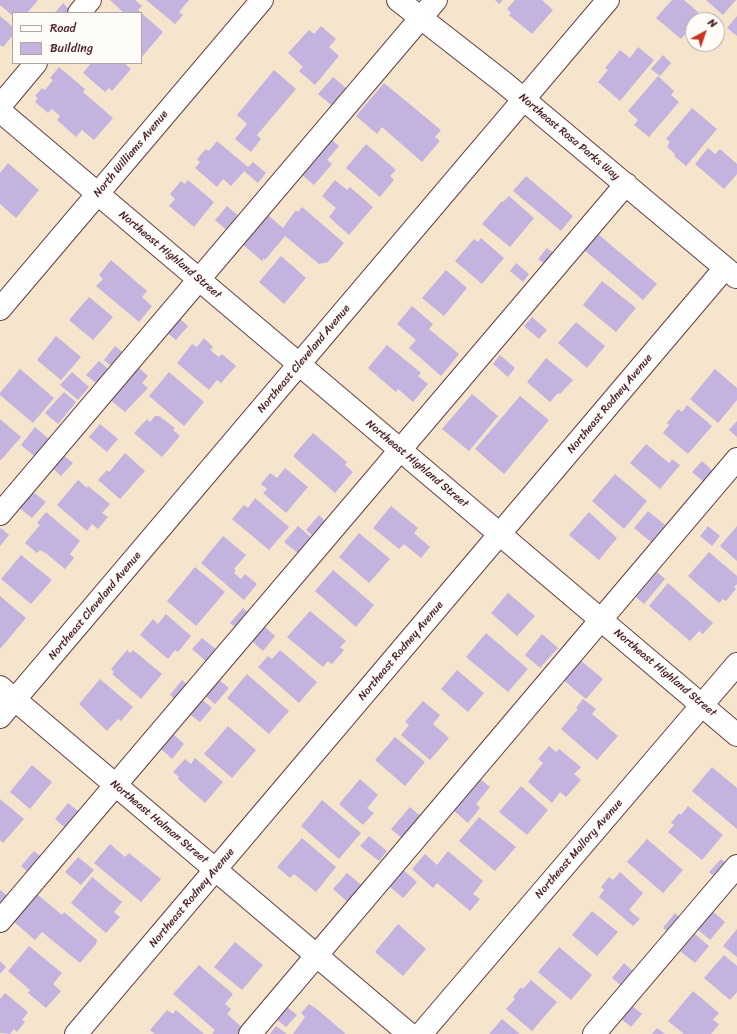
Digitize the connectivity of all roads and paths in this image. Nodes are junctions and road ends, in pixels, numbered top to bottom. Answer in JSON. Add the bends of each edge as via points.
{"nodes":[{"id":1,"x":90,"y":0,"type":"edge"},
{"id":2,"x":262,"y":0,"type":"edge"},
{"id":3,"x":398,"y":0,"type":"edge"},
{"id":4,"x":436,"y":0,"type":"edge"},
{"id":5,"x":608,"y":0,"type":"edge"},
{"id":6,"x":80,"y":12,"type":"edge"},
{"id":7,"x":420,"y":18,"type":"junction"},
{"id":8,"x":35,"y":64,"type":"edge"},
{"id":9,"x":524,"y":99,"type":"junction"},
{"id":10,"x":0,"y":106,"type":"edge"},
{"id":11,"x":0,"y":111,"type":"edge"},
{"id":12,"x":626,"y":184,"type":"junction"},
{"id":13,"x":97,"y":194,"type":"junction"},
{"id":14,"x":731,"y":272,"type":"edge"},
{"id":15,"x":198,"y":279,"type":"junction"},
{"id":16,"x":0,"y":309,"type":"edge"},
{"id":17,"x":299,"y":365,"type":"junction"},
{"id":18,"x":399,"y":449,"type":"junction"},
{"id":19,"x":737,"y":459,"type":"edge"},
{"id":20,"x":0,"y":514,"type":"edge"},
{"id":21,"x":500,"y":534,"type":"junction"},
{"id":22,"x":600,"y":619,"type":"junction"},
{"id":23,"x":737,"y":664,"type":"edge"},
{"id":24,"x":7,"y":693,"type":"edge"},
{"id":25,"x":702,"y":705,"type":"junction"},
{"id":26,"x":0,"y":717,"type":"edge"},
{"id":27,"x":737,"y":735,"type":"edge"},
{"id":28,"x":116,"y":785,"type":"junction"},
{"id":29,"x":737,"y":866,"type":"edge"},
{"id":30,"x":215,"y":870,"type":"junction"},
{"id":31,"x":0,"y":921,"type":"edge"},
{"id":32,"x":316,"y":956,"type":"junction"},
{"id":33,"x":76,"y":1034,"type":"edge"},
{"id":34,"x":250,"y":1034,"type":"edge"},
{"id":35,"x":409,"y":1034,"type":"edge"},
{"id":36,"x":421,"y":1034,"type":"edge"},
{"id":37,"x":594,"y":1034,"type":"edge"}],
"edges":[{"from":1,"to":6,"type":"street"},
{"from":2,"to":13,"type":"street","name":"North Williams Avenue"},
{"from":3,"to":7,"type":"street","name":"Northeast Rosa Parks Way"},
{"from":4,"to":7,"type":"street"},
{"from":5,"to":9,"type":"street","name":"Northeast Cleveland Avenue"},
{"from":7,"to":9,"type":"street","name":"Northeast Rosa Parks Way"},
{"from":7,"to":15,"type":"street"},
{"from":8,"to":10,"type":"street"},
{"from":9,"to":12,"type":"street","name":"Northeast Rosa Parks Way"},
{"from":9,"to":17,"type":"street","name":"Northeast Cleveland Avenue"},
{"from":11,"to":13,"type":"street","name":"Northeast Highland Street"},
{"from":12,"to":14,"type":"street","name":"Northeast Rosa Parks Way"},
{"from":12,"to":18,"type":"street"},
{"from":13,"to":15,"type":"street","name":"Northeast Highland Street"},
{"from":13,"to":16,"type":"street","name":"North Williams Avenue"},
{"from":14,"to":21,"type":"street","name":"Northeast Rodney Avenue"},
{"from":15,"to":17,"type":"street","name":"Northeast Highland Street"},
{"from":15,"to":20,"type":"street"},
{"from":17,"to":18,"type":"street","name":"Northeast Highland Street"},
{"from":17,"to":24,"type":"street","name":"Northeast Cleveland Avenue"},
{"from":18,"to":21,"type":"street","name":"Northeast Highland Street"},
{"from":18,"to":28,"type":"street"},
{"from":19,"to":22,"type":"street"},
{"from":21,"to":22,"type":"street","name":"Northeast Highland Street"},
{"from":21,"to":30,"type":"street","name":"Northeast Rodney Avenue"},
{"from":22,"to":25,"type":"street","name":"Northeast Highland Street"},
{"from":22,"to":32,"type":"street"},
{"from":23,"to":25,"type":"street","name":"Northeast Mallory Avenue"},
{"from":24,"to":26,"type":"street","name":"Northeast Cleveland Avenue"},
{"from":24,"to":28,"type":"street","name":"Northeast Holman Street"},
{"from":25,"to":27,"type":"street","name":"Northeast Highland Street"},
{"from":25,"to":36,"type":"street","name":"Northeast Mallory Avenue"},
{"from":28,"to":30,"type":"street","name":"Northeast Holman Street"},
{"from":28,"to":31,"type":"street"},
{"from":29,"to":37,"type":"street"},
{"from":30,"to":32,"type":"street","name":"Northeast Holman Street"},
{"from":30,"to":33,"type":"street","name":"Northeast Rodney Avenue"},
{"from":32,"to":34,"type":"street"},
{"from":32,"to":35,"type":"street","name":"Northeast Holman Street"}]}
